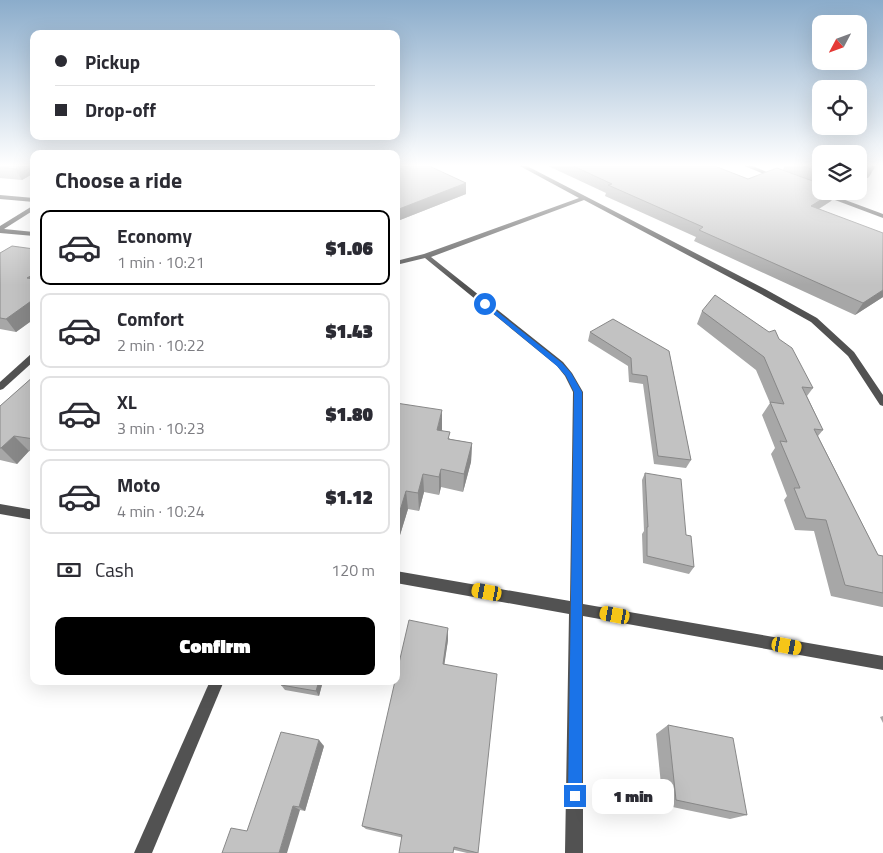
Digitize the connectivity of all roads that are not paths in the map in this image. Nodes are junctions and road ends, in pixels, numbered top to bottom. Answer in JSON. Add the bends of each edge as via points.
{"nodes":[{"id":1,"x":566,"y":205,"type":"edge"},
{"id":2,"x":593,"y":205,"type":"edge"},
{"id":3,"x":852,"y":205,"type":"edge"},
{"id":4,"x":30,"y":210,"type":"edge"},
{"id":5,"x":883,"y":216,"type":"edge"},
{"id":6,"x":0,"y":230,"type":"edge"},
{"id":7,"x":30,"y":234,"type":"edge"},
{"id":8,"x":426,"y":256,"type":"junction"},
{"id":9,"x":400,"y":262,"type":"edge"},
{"id":10,"x":30,"y":360,"type":"edge"},
{"id":11,"x":0,"y":388,"type":"edge"},
{"id":12,"x":883,"y":403,"type":"edge"},
{"id":13,"x":0,"y":509,"type":"edge"},
{"id":14,"x":30,"y":514,"type":"edge"},
{"id":15,"x":400,"y":578,"type":"edge"},
{"id":16,"x":577,"y":608,"type":"junction"},
{"id":17,"x":883,"y":663,"type":"edge"},
{"id":18,"x":215,"y":685,"type":"edge"},
{"id":19,"x":143,"y":853,"type":"edge"},
{"id":20,"x":574,"y":853,"type":"edge"}],
"edges":[{"from":1,"to":8,"type":"street"},
{"from":2,"to":12,"type":"street","via":[[814,320],[851,354]]},
{"from":3,"to":5,"type":"street"},
{"from":4,"to":6,"type":"street"},
{"from":6,"to":7,"type":"street"},
{"from":8,"to":9,"type":"street"},
{"from":8,"to":16,"type":"street","via":[[560,364],[575,384],[580,400]]},
{"from":10,"to":11,"type":"street"},
{"from":13,"to":14,"type":"street"},
{"from":15,"to":16,"type":"street"},
{"from":16,"to":17,"type":"street"},
{"from":16,"to":20,"type":"street"},
{"from":18,"to":19,"type":"street"}]}
